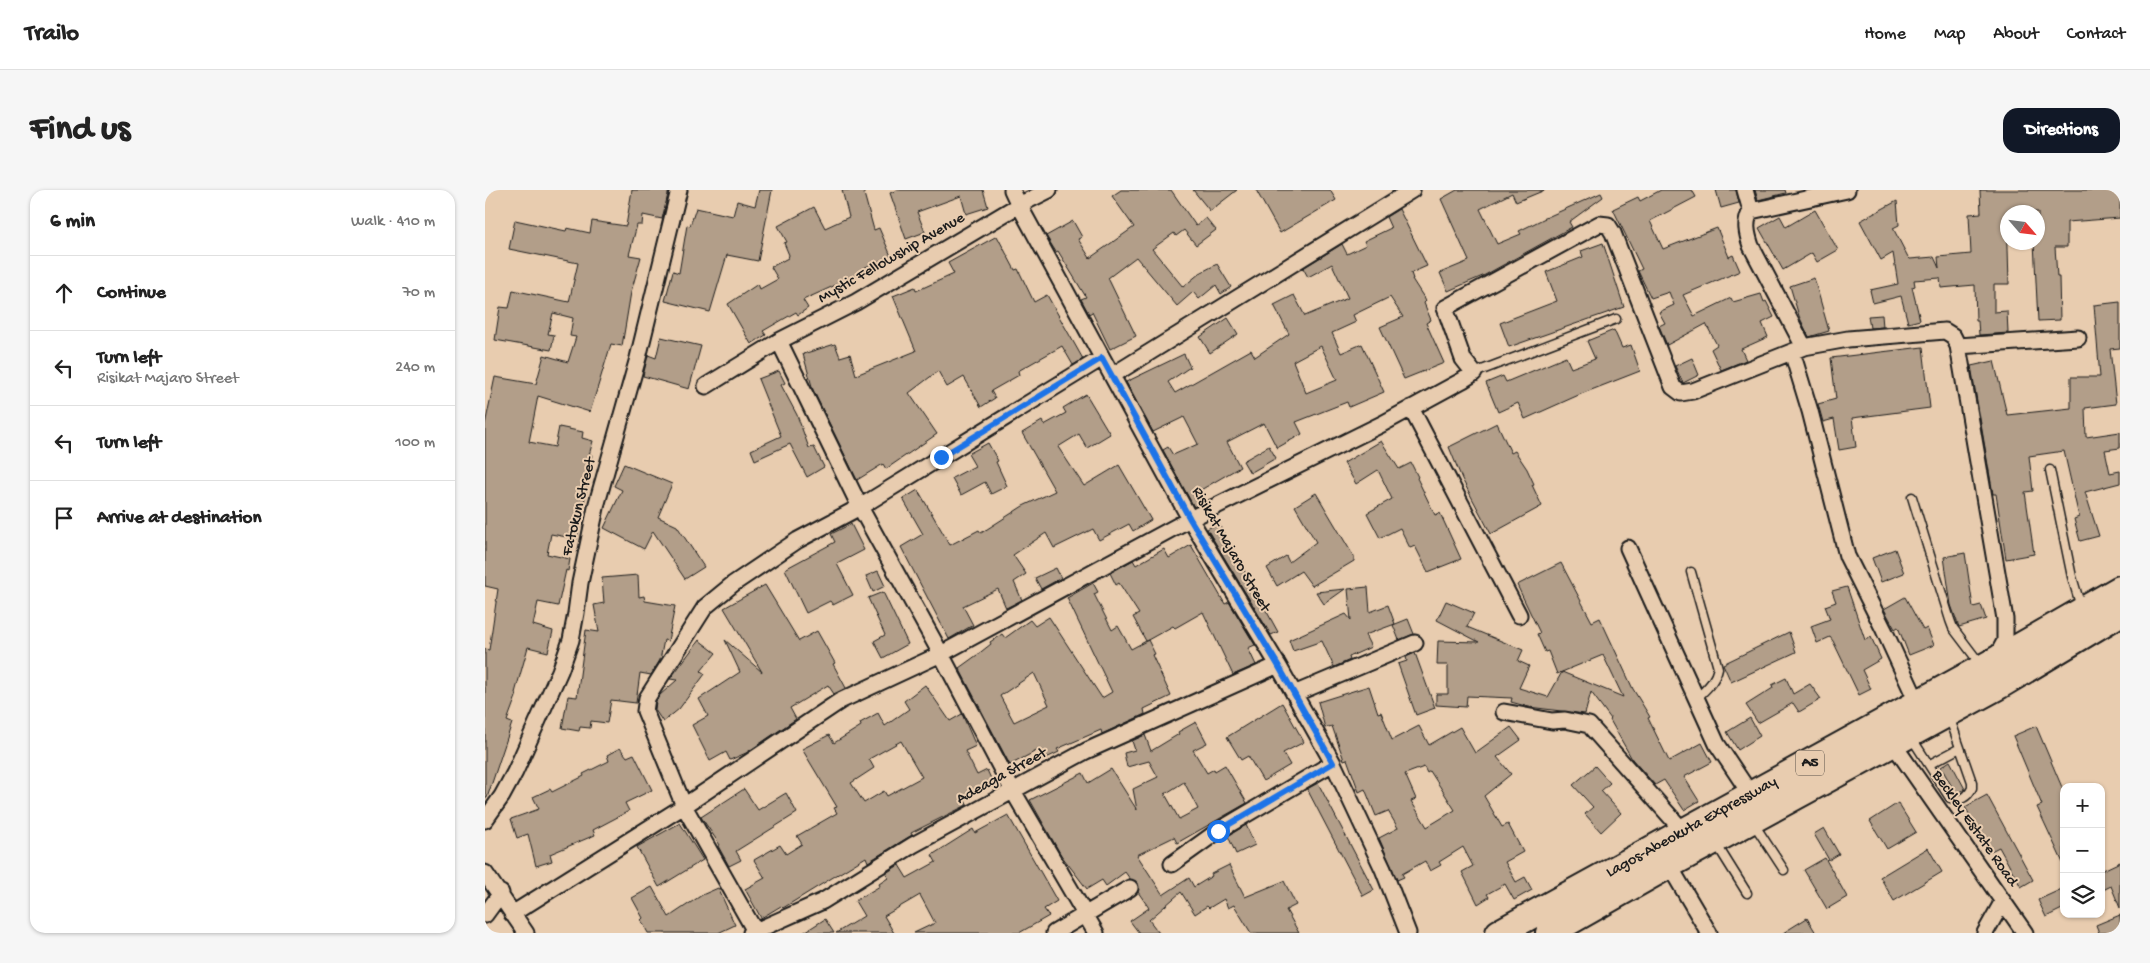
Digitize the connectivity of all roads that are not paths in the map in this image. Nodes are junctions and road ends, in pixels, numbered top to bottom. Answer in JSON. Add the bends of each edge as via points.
{"nodes":[{"id":1,"x":679,"y":190,"type":"edge"},
{"id":2,"x":1012,"y":190,"type":"edge"},
{"id":3,"x":1049,"y":190,"type":"edge"},
{"id":4,"x":1412,"y":190,"type":"edge"},
{"id":5,"x":1745,"y":190,"type":"edge"},
{"id":6,"x":1847,"y":190,"type":"edge"},
{"id":7,"x":1019,"y":205,"type":"junction"},
{"id":8,"x":1751,"y":211,"type":"junction"},
{"id":9,"x":1616,"y":319,"type":"dead end"},
{"id":10,"x":2078,"y":338,"type":"dead end"},
{"id":11,"x":779,"y":341,"type":"junction"},
{"id":12,"x":1959,"y":346,"type":"junction"},
{"id":13,"x":1798,"y":350,"type":"junction"},
{"id":14,"x":1102,"y":358,"type":"junction"},
{"id":15,"x":1474,"y":373,"type":"junction"},
{"id":16,"x":1113,"y":375,"type":"junction"},
{"id":17,"x":706,"y":386,"type":"dead end"},
{"id":18,"x":1411,"y":408,"type":"junction"},
{"id":19,"x":2050,"y":470,"type":"dead end"},
{"id":20,"x":1912,"y":497,"type":"dead end"},
{"id":21,"x":860,"y":507,"type":"junction"},
{"id":22,"x":1190,"y":519,"type":"junction"},
{"id":23,"x":1629,"y":548,"type":"dead end"},
{"id":24,"x":1691,"y":572,"type":"dead end"},
{"id":25,"x":2120,"y":590,"type":"edge"},
{"id":26,"x":2083,"y":611,"type":"junction"},
{"id":27,"x":2120,"y":613,"type":"edge"},
{"id":28,"x":1519,"y":615,"type":"dead end"},
{"id":29,"x":1415,"y":643,"type":"dead end"},
{"id":30,"x":941,"y":654,"type":"junction"},
{"id":31,"x":1278,"y":665,"type":"junction"},
{"id":32,"x":1992,"y":672,"type":"junction"},
{"id":33,"x":1294,"y":694,"type":"junction"},
{"id":34,"x":1696,"y":699,"type":"junction"},
{"id":35,"x":1918,"y":704,"type":"junction"},
{"id":36,"x":1504,"y":712,"type":"dead end"},
{"id":37,"x":1949,"y":714,"type":"junction"},
{"id":38,"x":1902,"y":740,"type":"junction"},
{"id":39,"x":1960,"y":748,"type":"junction"},
{"id":40,"x":1333,"y":763,"type":"junction"},
{"id":41,"x":1930,"y":764,"type":"junction"},
{"id":42,"x":1013,"y":791,"type":"junction"},
{"id":43,"x":1751,"y":795,"type":"junction"},
{"id":44,"x":685,"y":806,"type":"junction"},
{"id":45,"x":485,"y":820,"type":"edge"},
{"id":46,"x":1753,"y":821,"type":"junction"},
{"id":47,"x":1685,"y":832,"type":"junction"},
{"id":48,"x":1714,"y":841,"type":"junction"},
{"id":49,"x":1172,"y":864,"type":"dead end"},
{"id":50,"x":1669,"y":865,"type":"junction"},
{"id":51,"x":1784,"y":870,"type":"dead end"},
{"id":52,"x":485,"y":872,"type":"edge"},
{"id":53,"x":1130,"y":888,"type":"dead end"},
{"id":54,"x":1747,"y":893,"type":"dead end"},
{"id":55,"x":501,"y":894,"type":"junction"},
{"id":56,"x":2003,"y":901,"type":"junction"},
{"id":57,"x":512,"y":914,"type":"junction"},
{"id":58,"x":1085,"y":914,"type":"junction"},
{"id":59,"x":485,"y":915,"type":"edge"},
{"id":60,"x":754,"y":932,"type":"edge"},
{"id":61,"x":526,"y":933,"type":"edge"},
{"id":62,"x":1054,"y":933,"type":"edge"},
{"id":63,"x":1096,"y":933,"type":"edge"},
{"id":64,"x":1408,"y":933,"type":"edge"},
{"id":65,"x":1499,"y":933,"type":"edge"},
{"id":66,"x":1549,"y":933,"type":"edge"},
{"id":67,"x":1709,"y":933,"type":"edge"},
{"id":68,"x":1985,"y":933,"type":"edge"},
{"id":69,"x":2025,"y":933,"type":"edge"}],
"edges":[{"from":1,"to":45,"type":"street","name":"Fatokun Street","via":[[638,358],[597,503],[571,640],[515,772]]},
{"from":2,"to":7,"type":"street","name":"Risikat Majaro Street"},
{"from":3,"to":7,"type":"street","name":"Mystic Fellowship Avenue"},
{"from":4,"to":16,"type":"street"},
{"from":5,"to":8,"type":"street"},
{"from":6,"to":8,"type":"street"},
{"from":7,"to":11,"type":"street","name":"Mystic Fellowship Avenue","via":[[856,302]]},
{"from":7,"to":14,"type":"street","name":"Risikat Majaro Street"},
{"from":8,"to":13,"type":"street","via":[[1746,230],[1751,246]]},
{"from":9,"to":15,"type":"lane"},
{"from":10,"to":12,"type":"street"},
{"from":11,"to":17,"type":"street","name":"Mystic Fellowship Avenue"},
{"from":11,"to":21,"type":"street"},
{"from":12,"to":13,"type":"street","via":[[1945,331],[1848,339]]},
{"from":12,"to":32,"type":"street","via":[[2005,619],[2005,641]]},
{"from":13,"to":15,"type":"street","via":[[1681,393],[1673,387],[1613,233],[1608,225],[1599,224],[1445,308],[1463,358]]},
{"from":13,"to":35,"type":"street","via":[[1847,556]]},
{"from":14,"to":16,"type":"street","name":"Risikat Majaro Street"},
{"from":14,"to":21,"type":"street"},
{"from":15,"to":18,"type":"street"},
{"from":16,"to":22,"type":"street","name":"Risikat Majaro Street"},
{"from":18,"to":22,"type":"street"},
{"from":18,"to":28,"type":"street"},
{"from":19,"to":26,"type":"lane","via":[[2071,577]]},
{"from":20,"to":32,"type":"lane","via":[[1953,628]]},
{"from":21,"to":30,"type":"street"},
{"from":21,"to":44,"type":"street","via":[[797,540],[705,607],[647,698],[645,712]]},
{"from":22,"to":30,"type":"street"},
{"from":22,"to":31,"type":"street","name":"Risikat Majaro Street"},
{"from":23,"to":34,"type":"street"},
{"from":24,"to":34,"type":"lane","via":[[1718,668],[1717,676]]},
{"from":25,"to":26,"type":"highway","name":"Lagos-Abeokuta Expressway","number":"A5"},
{"from":26,"to":32,"type":"highway","name":"Lagos-Abeokuta Expressway","number":"A5"},
{"from":27,"to":32,"type":"highway","name":"Lagos-Abeokuta Expressway","number":"A5"},
{"from":29,"to":33,"type":"street"},
{"from":30,"to":42,"type":"street"},
{"from":30,"to":44,"type":"street","via":[[840,701]]},
{"from":31,"to":33,"type":"street","name":"Risikat Majaro Street"},
{"from":31,"to":42,"type":"street","name":"Adeaga Street","via":[[1085,751]]},
{"from":32,"to":35,"type":"highway","name":"Lagos-Abeokuta Expressway","number":"A5"},
{"from":32,"to":37,"type":"highway","name":"Lagos-Abeokuta Expressway","number":"A5"},
{"from":33,"to":40,"type":"street","name":"Risikat Majaro Street"},
{"from":34,"to":43,"type":"street","via":[[1725,758]]},
{"from":35,"to":43,"type":"highway","name":"Lagos-Abeokuta Expressway","number":"A5"},
{"from":36,"to":47,"type":"street","via":[[1589,725]]},
{"from":37,"to":38,"type":"highway","name":"Lagos-Abeokuta Expressway","number":"A5"},
{"from":37,"to":39,"type":"lane"},
{"from":38,"to":41,"type":"lane"},
{"from":38,"to":46,"type":"highway","name":"Lagos-Abeokuta Expressway","number":"A5"},
{"from":38,"to":56,"type":"street","name":"Beckley Estate Road"},
{"from":39,"to":41,"type":"lane"},
{"from":39,"to":41,"type":"lane","via":[[1973,788],[1964,798],[1950,798]]},
{"from":40,"to":49,"type":"street","via":[[1218,831]]},
{"from":40,"to":64,"type":"street","name":"Risikat Majaro Street","via":[[1383,869]]},
{"from":42,"to":58,"type":"street"},
{"from":42,"to":60,"type":"street","name":"Adeaga Street","via":[[913,845],[823,901]]},
{"from":43,"to":47,"type":"highway","name":"Lagos-Abeokuta Expressway","number":"A5"},
{"from":44,"to":57,"type":"street"},
{"from":44,"to":60,"type":"street"},
{"from":46,"to":48,"type":"highway","name":"Lagos-Abeokuta Expressway","number":"A5"},
{"from":46,"to":51,"type":"lane"},
{"from":47,"to":65,"type":"highway","name":"Lagos-Abeokuta Expressway","number":"A5"},
{"from":48,"to":50,"type":"highway","name":"Lagos-Abeokuta Expressway","number":"A5"},
{"from":48,"to":54,"type":"lane"},
{"from":50,"to":66,"type":"highway","name":"Lagos-Abeokuta Expressway","number":"A5"},
{"from":50,"to":67,"type":"street"},
{"from":52,"to":55,"type":"street"},
{"from":53,"to":58,"type":"street"},
{"from":55,"to":57,"type":"street"},
{"from":55,"to":59,"type":"street"},
{"from":56,"to":68,"type":"street"},
{"from":56,"to":69,"type":"street","name":"Beckley Estate Road"},
{"from":57,"to":61,"type":"street"},
{"from":58,"to":62,"type":"street"},
{"from":58,"to":63,"type":"street"}]}
